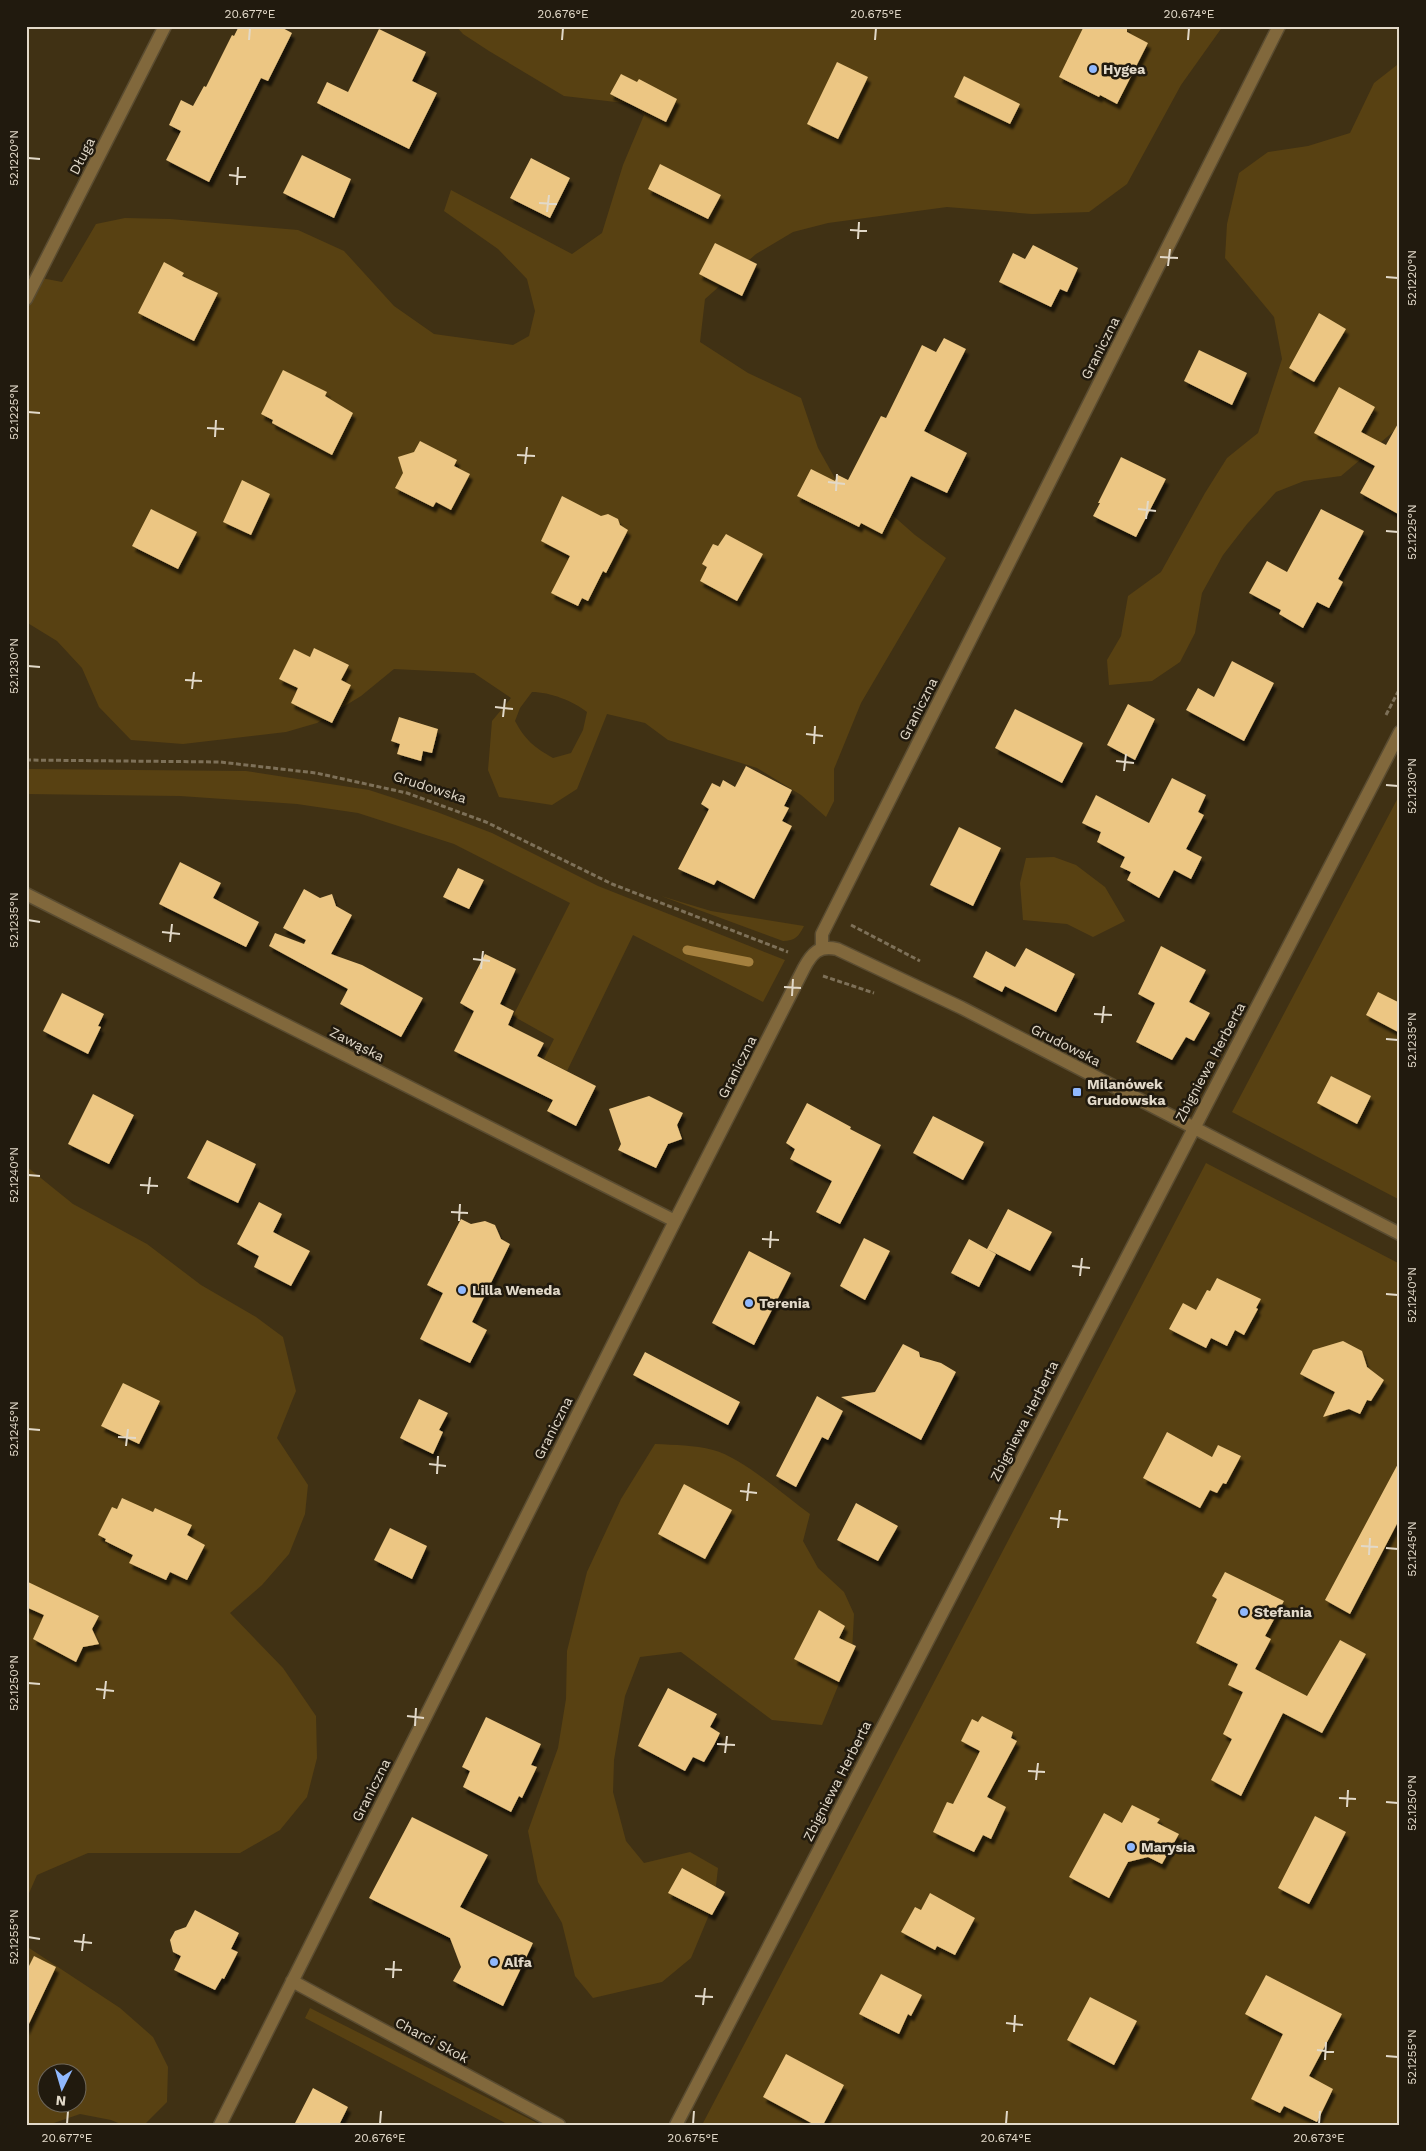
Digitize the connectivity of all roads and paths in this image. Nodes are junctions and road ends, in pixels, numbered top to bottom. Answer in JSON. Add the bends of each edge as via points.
{"nodes":[{"id":1,"x":164,"y":26,"type":"edge"},
{"id":2,"x":1279,"y":26,"type":"edge"},
{"id":3,"x":26,"y":299,"type":"edge"},
{"id":4,"x":1400,"y":688,"type":"edge"},
{"id":5,"x":1381,"y":723,"type":"dead end"},
{"id":6,"x":1400,"y":732,"type":"edge"},
{"id":7,"x":26,"y":760,"type":"edge"},
{"id":8,"x":26,"y":894,"type":"edge"},
{"id":9,"x":843,"y":921,"type":"dead end"},
{"id":10,"x":822,"y":948,"type":"junction"},
{"id":11,"x":790,"y":956,"type":"dead end"},
{"id":12,"x":921,"y":962,"type":"dead end"},
{"id":13,"x":1194,"y":1126,"type":"junction"},
{"id":14,"x":675,"y":1221,"type":"junction"},
{"id":15,"x":1400,"y":1234,"type":"edge"},
{"id":16,"x":292,"y":1981,"type":"junction"},
{"id":17,"x":220,"y":2125,"type":"edge"},
{"id":18,"x":559,"y":2125,"type":"edge"},
{"id":19,"x":676,"y":2125,"type":"edge"}],
"edges":[{"from":1,"to":3,"type":"street","name":"Długa"},
{"from":2,"to":10,"type":"street","name":"Graniczna","via":[[822,934]]},
{"from":4,"to":5,"type":"path"},
{"from":6,"to":13,"type":"street","name":"Zbigniewa Herberta"},
{"from":7,"to":11,"type":"path","name":"Grudowska","via":[[183,761],[249,765],[339,777],[407,793],[486,822],[612,884],[787,951]]},
{"from":8,"to":14,"type":"street","name":"Zawąska"},
{"from":9,"to":12,"type":"path"},
{"from":10,"to":13,"type":"street","name":"Grudowska","via":[[837,949],[962,1008]]},
{"from":10,"to":14,"type":"street","name":"Graniczna","via":[[812,954]]},
{"from":13,"to":15,"type":"street","name":"Grudowska"},
{"from":13,"to":19,"type":"street","name":"Zbigniewa Herberta"},
{"from":14,"to":16,"type":"street","name":"Graniczna"},
{"from":16,"to":17,"type":"street","name":"Graniczna"},
{"from":16,"to":18,"type":"street","name":"Charci Skok"}]}
